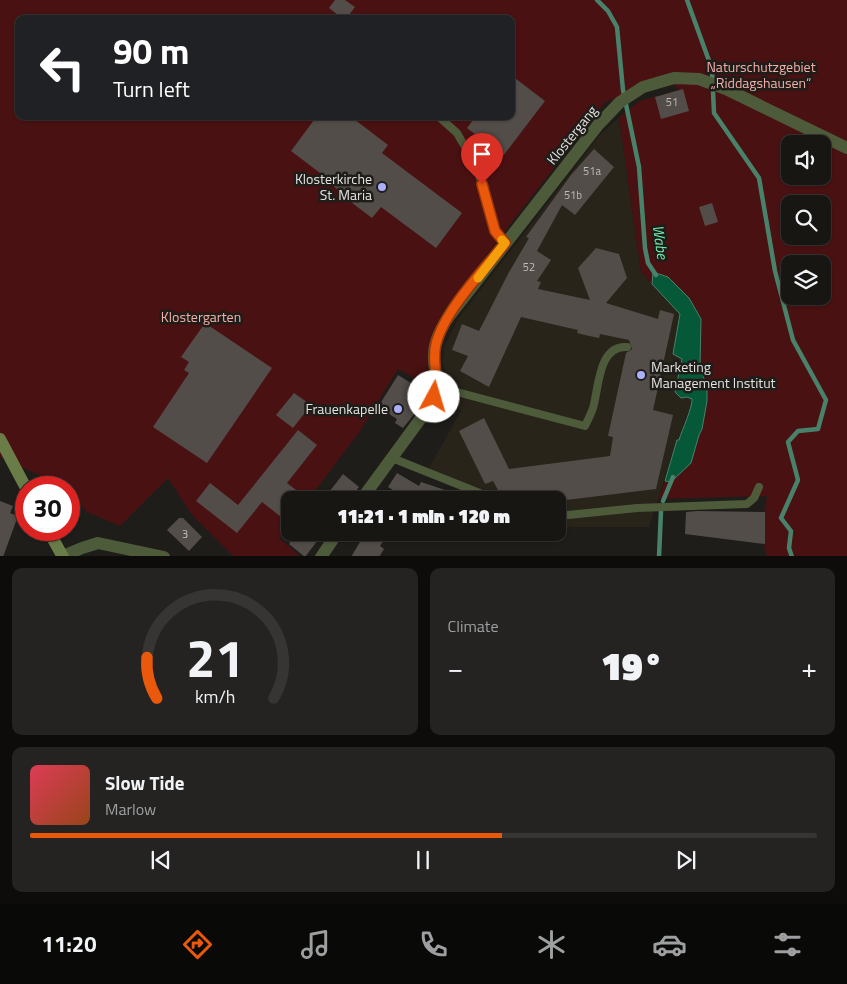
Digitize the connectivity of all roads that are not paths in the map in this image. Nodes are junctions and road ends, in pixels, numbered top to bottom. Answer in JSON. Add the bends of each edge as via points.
{"nodes":[{"id":1,"x":442,"y":120,"type":"edge"},
{"id":2,"x":847,"y":148,"type":"edge"},
{"id":3,"x":505,"y":243,"type":"junction"},
{"id":4,"x":627,"y":347,"type":"dead end"},
{"id":5,"x":436,"y":392,"type":"joint"},
{"id":6,"x":424,"y":414,"type":"tunnel mouth"},
{"id":7,"x":0,"y":439,"type":"edge"},
{"id":8,"x":392,"y":458,"type":"junction"},
{"id":9,"x":20,"y":476,"type":"edge"},
{"id":10,"x":759,"y":487,"type":"dead end"},
{"id":11,"x":368,"y":491,"type":"edge"},
{"id":12,"x":474,"y":491,"type":"edge"},
{"id":13,"x":566,"y":515,"type":"edge"},
{"id":14,"x":54,"y":541,"type":"edge"},
{"id":15,"x":332,"y":541,"type":"edge"},
{"id":16,"x":139,"y":554,"type":"edge"},
{"id":17,"x":63,"y":556,"type":"edge"},
{"id":18,"x":164,"y":556,"type":"edge"},
{"id":19,"x":321,"y":556,"type":"edge"}],
"edges":[{"from":1,"to":3,"type":"lane","via":[[457,133],[477,168],[495,231]]},
{"from":2,"to":3,"type":"street","name":"Klostergang","via":[[726,89],[699,79],[664,80],[632,93],[620,102],[598,125]]},
{"from":3,"to":5,"type":"street","name":"Klostergang","via":[[440,332],[434,355]]},
{"from":4,"to":5,"type":"lane","via":[[614,350],[605,358],[593,410],[585,426]]},
{"from":6,"to":8,"type":"street"},
{"from":7,"to":9,"type":"main road"},
{"from":8,"to":11,"type":"street"},
{"from":8,"to":12,"type":"lane"},
{"from":10,"to":13,"type":"lane","via":[[747,504],[637,508]]},
{"from":14,"to":17,"type":"main road"},
{"from":15,"to":19,"type":"street"},
{"from":16,"to":17,"type":"street","via":[[98,543]]},
{"from":16,"to":18,"type":"street"}]}
